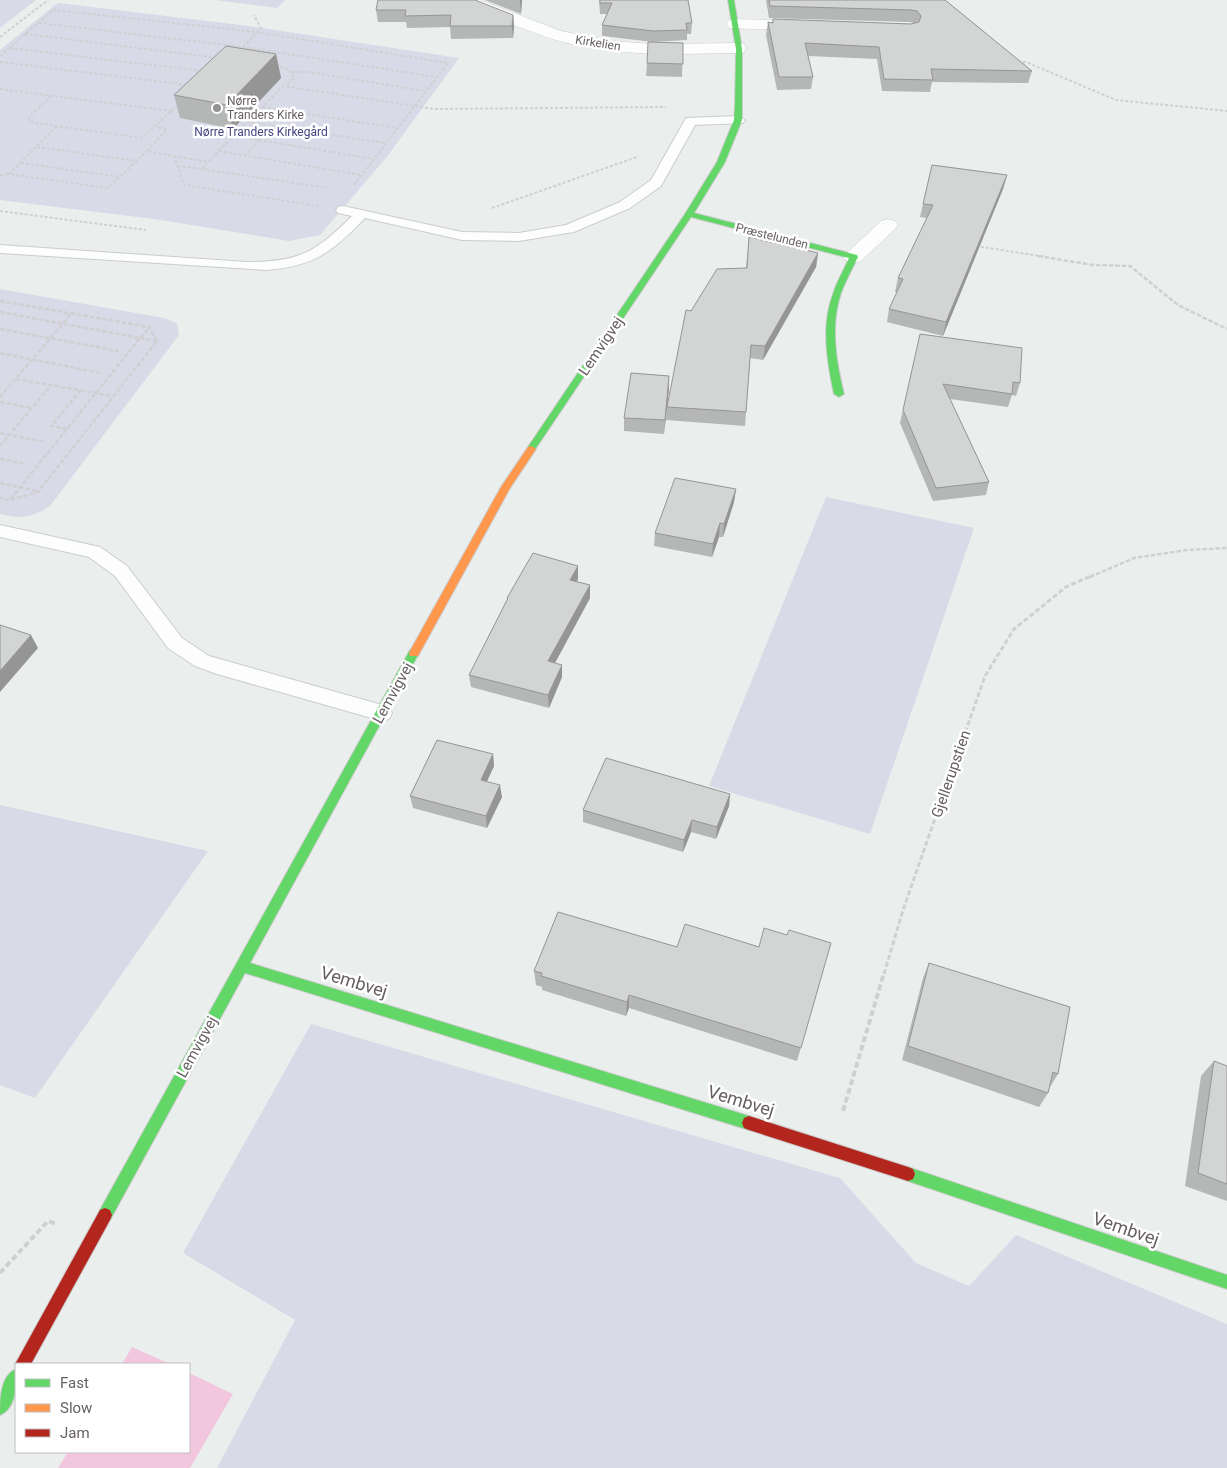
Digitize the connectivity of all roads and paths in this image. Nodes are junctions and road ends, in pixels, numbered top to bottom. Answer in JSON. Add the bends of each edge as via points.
{"nodes":[{"id":1,"x":48,"y":0,"type":"edge"},
{"id":2,"x":464,"y":0,"type":"edge"},
{"id":3,"x":731,"y":0,"type":"edge"},
{"id":4,"x":254,"y":15,"type":"dead end"},
{"id":5,"x":39,"y":23,"type":"junction"},
{"id":6,"x":735,"y":24,"type":"junction"},
{"id":7,"x":822,"y":26,"type":"edge"},
{"id":8,"x":257,"y":32,"type":"junction"},
{"id":9,"x":25,"y":34,"type":"junction"},
{"id":10,"x":0,"y":37,"type":"edge"},
{"id":11,"x":243,"y":47,"type":"junction"},
{"id":12,"x":9,"y":48,"type":"junction"},
{"id":13,"x":738,"y":48,"type":"junction"},
{"id":14,"x":237,"y":53,"type":"edge"},
{"id":15,"x":0,"y":56,"type":"edge"},
{"id":16,"x":222,"y":58,"type":"edge"},
{"id":17,"x":0,"y":62,"type":"edge"},
{"id":18,"x":1017,"y":62,"type":"edge"},
{"id":19,"x":269,"y":65,"type":"dead end"},
{"id":20,"x":206,"y":72,"type":"edge"},
{"id":21,"x":292,"y":72,"type":"junction"},
{"id":22,"x":437,"y":77,"type":"junction"},
{"id":23,"x":190,"y":86,"type":"edge"},
{"id":24,"x":286,"y":86,"type":"junction"},
{"id":25,"x":0,"y":89,"type":"edge"},
{"id":26,"x":426,"y":91,"type":"junction"},
{"id":27,"x":51,"y":96,"type":"junction"},
{"id":28,"x":183,"y":102,"type":"edge"},
{"id":29,"x":262,"y":107,"type":"junction"},
{"id":30,"x":414,"y":107,"type":"junction"},
{"id":31,"x":670,"y":107,"type":"dead end"},
{"id":32,"x":172,"y":111,"type":"junction"},
{"id":33,"x":1227,"y":111,"type":"edge"},
{"id":34,"x":738,"y":120,"type":"junction"},
{"id":35,"x":248,"y":122,"type":"junction"},
{"id":36,"x":57,"y":126,"type":"junction"},
{"id":37,"x":155,"y":126,"type":"junction"},
{"id":38,"x":398,"y":128,"type":"junction"},
{"id":39,"x":234,"y":136,"type":"junction"},
{"id":40,"x":258,"y":140,"type":"junction"},
{"id":41,"x":386,"y":143,"type":"junction"},
{"id":42,"x":36,"y":147,"type":"junction"},
{"id":43,"x":675,"y":148,"type":"junction"},
{"id":44,"x":219,"y":151,"type":"junction"},
{"id":45,"x":147,"y":152,"type":"junction"},
{"id":46,"x":245,"y":155,"type":"junction"},
{"id":47,"x":174,"y":156,"type":"junction"},
{"id":48,"x":373,"y":159,"type":"junction"},
{"id":49,"x":137,"y":161,"type":"junction"},
{"id":50,"x":20,"y":162,"type":"junction"},
{"id":51,"x":208,"y":162,"type":"junction"},
{"id":52,"x":178,"y":166,"type":"junction"},
{"id":53,"x":202,"y":169,"type":"junction"},
{"id":54,"x":8,"y":174,"type":"junction"},
{"id":55,"x":0,"y":175,"type":"edge"},
{"id":56,"x":361,"y":175,"type":"junction"},
{"id":57,"x":120,"y":177,"type":"junction"},
{"id":58,"x":349,"y":191,"type":"junction"},
{"id":59,"x":489,"y":209,"type":"dead end"},
{"id":60,"x":339,"y":210,"type":"junction"},
{"id":61,"x":362,"y":213,"type":"junction"},
{"id":62,"x":689,"y":214,"type":"junction"},
{"id":63,"x":888,"y":225,"type":"dead end"},
{"id":64,"x":968,"y":244,"type":"edge"},
{"id":65,"x":0,"y":250,"type":"edge"},
{"id":66,"x":854,"y":257,"type":"junction"},
{"id":67,"x":0,"y":301,"type":"edge"},
{"id":68,"x":0,"y":312,"type":"edge"},
{"id":69,"x":71,"y":314,"type":"junction"},
{"id":70,"x":62,"y":323,"type":"junction"},
{"id":71,"x":149,"y":328,"type":"junction"},
{"id":72,"x":0,"y":329,"type":"edge"},
{"id":73,"x":1227,"y":329,"type":"edge"},
{"id":74,"x":50,"y":338,"type":"junction"},
{"id":75,"x":140,"y":338,"type":"junction"},
{"id":76,"x":157,"y":341,"type":"junction"},
{"id":77,"x":119,"y":351,"type":"dead end"},
{"id":78,"x":0,"y":353,"type":"edge"},
{"id":79,"x":32,"y":359,"type":"junction"},
{"id":80,"x":101,"y":373,"type":"dead end"},
{"id":81,"x":15,"y":379,"type":"junction"},
{"id":82,"x":51,"y":385,"type":"junction"},
{"id":83,"x":81,"y":390,"type":"junction"},
{"id":84,"x":96,"y":393,"type":"junction"},
{"id":85,"x":839,"y":394,"type":"dead end"},
{"id":86,"x":112,"y":396,"type":"junction"},
{"id":87,"x":0,"y":397,"type":"edge"},
{"id":88,"x":0,"y":402,"type":"edge"},
{"id":89,"x":32,"y":408,"type":"junction"},
{"id":90,"x":67,"y":430,"type":"junction"},
{"id":91,"x":0,"y":432,"type":"edge"},
{"id":92,"x":10,"y":434,"type":"junction"},
{"id":93,"x":45,"y":442,"type":"dead end"},
{"id":94,"x":0,"y":446,"type":"edge"},
{"id":95,"x":0,"y":459,"type":"edge"},
{"id":96,"x":26,"y":464,"type":"dead end"},
{"id":97,"x":0,"y":483,"type":"edge"},
{"id":98,"x":20,"y":487,"type":"junction"},
{"id":99,"x":38,"y":492,"type":"junction"},
{"id":100,"x":0,"y":498,"type":"edge"},
{"id":101,"x":10,"y":500,"type":"junction"},
{"id":102,"x":0,"y":531,"type":"edge"},
{"id":103,"x":1227,"y":548,"type":"edge"},
{"id":104,"x":382,"y":713,"type":"junction"},
{"id":105,"x":242,"y":966,"type":"junction"},
{"id":106,"x":832,"y":1148,"type":"junction"},
{"id":107,"x":94,"y":1235,"type":"junction"},
{"id":108,"x":0,"y":1273,"type":"edge"},
{"id":109,"x":1227,"y":1282,"type":"edge"},
{"id":110,"x":24,"y":1363,"type":"edge"},
{"id":111,"x":15,"y":1379,"type":"edge"},
{"id":112,"x":0,"y":1406,"type":"edge"}],
"edges":[{"from":1,"to":10,"type":"path"},
{"from":2,"to":13,"type":"street","name":"Kirkelien","via":[[566,38],[603,45]]},
{"from":3,"to":6,"type":"street","name":"Lemvigvej"},
{"from":4,"to":8,"type":"path","via":[[262,28]]},
{"from":5,"to":8,"type":"path","via":[[53,10]]},
{"from":5,"to":9,"type":"path"},
{"from":5,"to":11,"type":"path"},
{"from":6,"to":7,"type":"street"},
{"from":6,"to":13,"type":"street","name":"Lemvigvej"},
{"from":8,"to":11,"type":"path"},
{"from":8,"to":22,"type":"path","via":[[448,63]]},
{"from":9,"to":12,"type":"path"},
{"from":9,"to":16,"type":"path"},
{"from":11,"to":14,"type":"path"},
{"from":11,"to":22,"type":"path"},
{"from":12,"to":15,"type":"path"},
{"from":12,"to":20,"type":"path"},
{"from":13,"to":34,"type":"street","name":"Lemvigvej"},
{"from":17,"to":23,"type":"path"},
{"from":18,"to":33,"type":"path","via":[[1026,62],[1116,100]]},
{"from":19,"to":21,"type":"path","via":[[288,68]]},
{"from":21,"to":24,"type":"path","via":[[294,77]]},
{"from":21,"to":26,"type":"path","via":[[300,70]]},
{"from":22,"to":26,"type":"path"},
{"from":24,"to":29,"type":"path"},
{"from":24,"to":30,"type":"path"},
{"from":25,"to":27,"type":"path"},
{"from":26,"to":30,"type":"path"},
{"from":27,"to":32,"type":"path"},
{"from":27,"to":36,"type":"path","via":[[29,120]]},
{"from":28,"to":32,"type":"path"},
{"from":29,"to":35,"type":"path"},
{"from":29,"to":38,"type":"path"},
{"from":30,"to":31,"type":"path"},
{"from":30,"to":38,"type":"path"},
{"from":32,"to":37,"type":"path"},
{"from":34,"to":43,"type":"lane","via":[[690,121]]},
{"from":34,"to":62,"type":"street","name":"Lemvigvej","via":[[721,162]]},
{"from":35,"to":39,"type":"path"},
{"from":35,"to":41,"type":"path"},
{"from":36,"to":37,"type":"path","via":[[142,138]]},
{"from":36,"to":42,"type":"path"},
{"from":37,"to":45,"type":"path","via":[[167,129]]},
{"from":38,"to":41,"type":"path"},
{"from":39,"to":40,"type":"path"},
{"from":39,"to":44,"type":"path"},
{"from":40,"to":46,"type":"path"},
{"from":40,"to":48,"type":"path"},
{"from":41,"to":48,"type":"path"},
{"from":42,"to":49,"type":"path"},
{"from":42,"to":50,"type":"path"},
{"from":43,"to":59,"type":"path","via":[[657,150]]},
{"from":43,"to":61,"type":"lane","via":[[656,183],[626,205],[569,228],[519,237],[462,236]]},
{"from":44,"to":46,"type":"path"},
{"from":44,"to":51,"type":"path"},
{"from":45,"to":47,"type":"path"},
{"from":45,"to":49,"type":"path"},
{"from":46,"to":56,"type":"path"},
{"from":47,"to":51,"type":"path"},
{"from":47,"to":52,"type":"path"},
{"from":48,"to":56,"type":"path"},
{"from":49,"to":57,"type":"path"},
{"from":50,"to":54,"type":"path"},
{"from":50,"to":57,"type":"path"},
{"from":51,"to":53,"type":"path"},
{"from":52,"to":53,"type":"path"},
{"from":52,"to":60,"type":"path","via":[[184,185]]},
{"from":53,"to":58,"type":"path"},
{"from":54,"to":55,"type":"path"},
{"from":54,"to":57,"type":"path","via":[[108,188]]},
{"from":56,"to":58,"type":"path"},
{"from":58,"to":60,"type":"path"},
{"from":60,"to":61,"type":"lane"},
{"from":61,"to":65,"type":"lane","via":[[318,254],[296,264],[278,266]]},
{"from":62,"to":66,"type":"street","name":"Præstelunden"},
{"from":62,"to":104,"type":"street","name":"Lemvigvej","via":[[506,487]]},
{"from":63,"to":66,"type":"street"},
{"from":64,"to":73,"type":"path","via":[[1093,265],[1130,266],[1178,304]]},
{"from":66,"to":85,"type":"street","via":[[836,295],[829,330],[833,372]]},
{"from":67,"to":69,"type":"path"},
{"from":68,"to":70,"type":"path"},
{"from":69,"to":70,"type":"path"},
{"from":69,"to":71,"type":"path"},
{"from":70,"to":74,"type":"path"},
{"from":70,"to":75,"type":"path"},
{"from":71,"to":75,"type":"path"},
{"from":71,"to":76,"type":"path"},
{"from":72,"to":74,"type":"path"},
{"from":74,"to":77,"type":"path"},
{"from":74,"to":79,"type":"path"},
{"from":75,"to":76,"type":"path"},
{"from":75,"to":84,"type":"path"},
{"from":76,"to":86,"type":"path"},
{"from":78,"to":79,"type":"path"},
{"from":79,"to":80,"type":"path"},
{"from":79,"to":81,"type":"path"},
{"from":81,"to":82,"type":"path"},
{"from":81,"to":87,"type":"path"},
{"from":82,"to":83,"type":"path"},
{"from":82,"to":89,"type":"path"},
{"from":83,"to":84,"type":"path"},
{"from":83,"to":90,"type":"path","via":[[51,426]]},
{"from":84,"to":86,"type":"path"},
{"from":84,"to":90,"type":"path"},
{"from":86,"to":99,"type":"path"},
{"from":88,"to":89,"type":"path"},
{"from":89,"to":92,"type":"path"},
{"from":90,"to":98,"type":"path"},
{"from":91,"to":92,"type":"path"},
{"from":92,"to":93,"type":"path"},
{"from":92,"to":94,"type":"path"},
{"from":95,"to":96,"type":"path"},
{"from":97,"to":98,"type":"path"},
{"from":98,"to":99,"type":"path"},
{"from":98,"to":101,"type":"path"},
{"from":99,"to":101,"type":"path"},
{"from":100,"to":101,"type":"path"},
{"from":102,"to":104,"type":"lane","via":[[94,552],[121,571],[176,644],[202,661]]},
{"from":103,"to":106,"type":"path","name":"Gjellerupstien","via":[[1134,558],[1066,588],[1014,629],[985,676],[903,910]]},
{"from":104,"to":105,"type":"street","name":"Lemvigvej"},
{"from":105,"to":106,"type":"street","name":"Vembvej"},
{"from":105,"to":107,"type":"street","name":"Lemvigvej"},
{"from":106,"to":109,"type":"street","name":"Vembvej"},
{"from":107,"to":108,"type":"path","via":[[48,1221]]},
{"from":107,"to":110,"type":"street","name":"Lemvigvej"},
{"from":111,"to":112,"type":"street"}]}
